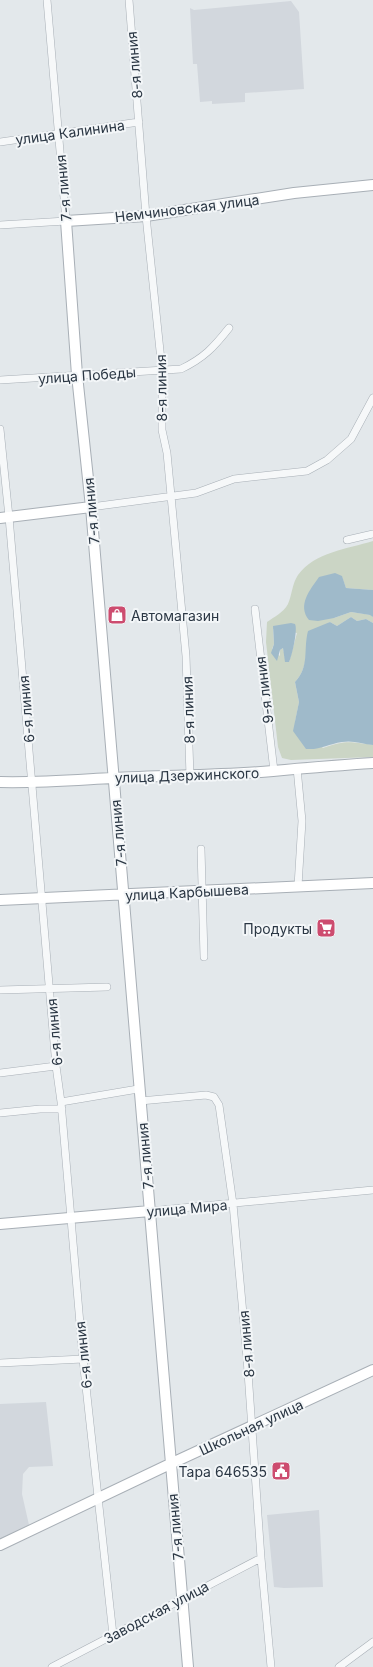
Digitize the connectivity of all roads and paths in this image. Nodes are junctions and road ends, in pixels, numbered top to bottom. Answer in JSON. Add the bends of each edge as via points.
{"nodes":[{"id":1,"x":47,"y":0,"type":"edge"},
{"id":2,"x":129,"y":0,"type":"edge"},
{"id":3,"x":140,"y":122,"type":"junction"},
{"id":4,"x":58,"y":132,"type":"junction"},
{"id":5,"x":0,"y":142,"type":"edge"},
{"id":6,"x":373,"y":185,"type":"edge"},
{"id":7,"x":146,"y":216,"type":"junction"},
{"id":8,"x":66,"y":221,"type":"junction"},
{"id":9,"x":0,"y":225,"type":"edge"},
{"id":10,"x":229,"y":328,"type":"dead end"},
{"id":11,"x":162,"y":370,"type":"junction"},
{"id":12,"x":77,"y":375,"type":"junction"},
{"id":13,"x":0,"y":380,"type":"edge"},
{"id":14,"x":373,"y":398,"type":"edge"},
{"id":15,"x":0,"y":428,"type":"edge"},
{"id":16,"x":171,"y":497,"type":"junction"},
{"id":17,"x":91,"y":507,"type":"junction"},
{"id":18,"x":5,"y":518,"type":"edge"},
{"id":19,"x":373,"y":534,"type":"edge"},
{"id":20,"x":347,"y":540,"type":"dead end"},
{"id":21,"x":255,"y":609,"type":"dead end"},
{"id":22,"x":373,"y":763,"type":"edge"},
{"id":23,"x":297,"y":768,"type":"junction"},
{"id":24,"x":274,"y":771,"type":"junction"},
{"id":25,"x":190,"y":776,"type":"junction"},
{"id":26,"x":113,"y":778,"type":"junction"},
{"id":27,"x":0,"y":782,"type":"edge"},
{"id":28,"x":33,"y":783,"type":"junction"},
{"id":29,"x":200,"y":850,"type":"dead end"},
{"id":30,"x":373,"y":883,"type":"edge"},
{"id":31,"x":298,"y":886,"type":"junction"},
{"id":32,"x":201,"y":890,"type":"junction"},
{"id":33,"x":123,"y":896,"type":"junction"},
{"id":34,"x":42,"y":898,"type":"junction"},
{"id":35,"x":0,"y":900,"type":"edge"},
{"id":36,"x":204,"y":957,"type":"dead end"},
{"id":37,"x":107,"y":987,"type":"dead end"},
{"id":38,"x":50,"y":988,"type":"junction"},
{"id":39,"x":0,"y":990,"type":"edge"},
{"id":40,"x":56,"y":1066,"type":"junction"},
{"id":41,"x":0,"y":1073,"type":"edge"},
{"id":42,"x":138,"y":1089,"type":"junction"},
{"id":43,"x":140,"y":1101,"type":"junction"},
{"id":44,"x":61,"y":1105,"type":"junction"},
{"id":45,"x":0,"y":1114,"type":"edge"},
{"id":46,"x":373,"y":1190,"type":"edge"},
{"id":47,"x":233,"y":1204,"type":"junction"},
{"id":48,"x":150,"y":1211,"type":"junction"},
{"id":49,"x":70,"y":1218,"type":"junction"},
{"id":50,"x":0,"y":1224,"type":"edge"},
{"id":51,"x":83,"y":1358,"type":"junction"},
{"id":52,"x":0,"y":1363,"type":"edge"},
{"id":53,"x":373,"y":1370,"type":"edge"},
{"id":54,"x":251,"y":1427,"type":"junction"},
{"id":55,"x":170,"y":1464,"type":"junction"},
{"id":56,"x":97,"y":1498,"type":"junction"},
{"id":57,"x":0,"y":1545,"type":"edge"},
{"id":58,"x":261,"y":1558,"type":"junction"},
{"id":59,"x":181,"y":1599,"type":"junction"},
{"id":60,"x":113,"y":1635,"type":"junction"},
{"id":61,"x":373,"y":1642,"type":"edge"},
{"id":62,"x":52,"y":1667,"type":"edge"},
{"id":63,"x":188,"y":1667,"type":"edge"},
{"id":64,"x":271,"y":1667,"type":"edge"},
{"id":65,"x":340,"y":1667,"type":"edge"}],
"edges":[{"from":1,"to":4,"type":"street","name":"7-я линия"},
{"from":2,"to":3,"type":"street","name":"8-я линия"},
{"from":3,"to":4,"type":"street","name":"улица Калинина"},
{"from":3,"to":7,"type":"street","name":"8-я линия"},
{"from":4,"to":5,"type":"street","name":"улица Калинина"},
{"from":4,"to":8,"type":"street","name":"7-я линия"},
{"from":6,"to":7,"type":"main road","name":"Немчиновская улица","via":[[294,193]]},
{"from":7,"to":8,"type":"main road","name":"Немчиновская улица"},
{"from":7,"to":11,"type":"street","name":"8-я линия"},
{"from":8,"to":9,"type":"street","name":"Немчиновская улица"},
{"from":8,"to":12,"type":"main road","name":"7-я линия"},
{"from":10,"to":11,"type":"street","name":"улица Победы","via":[[198,361],[181,369]]},
{"from":11,"to":12,"type":"street","name":"улица Победы"},
{"from":11,"to":16,"type":"street","name":"8-я линия","via":[[162,430]]},
{"from":12,"to":13,"type":"street","name":"улица Победы"},
{"from":12,"to":17,"type":"main road","name":"7-я линия"},
{"from":14,"to":16,"type":"street","via":[[351,438],[327,460],[307,472],[234,479],[196,494]]},
{"from":15,"to":18,"type":"street","name":"6-я линия"},
{"from":16,"to":17,"type":"street"},
{"from":16,"to":25,"type":"street","name":"8-я линия","via":[[186,656]]},
{"from":17,"to":18,"type":"main road"},
{"from":17,"to":26,"type":"main road","name":"7-я линия"},
{"from":18,"to":28,"type":"street","name":"6-я линия"},
{"from":19,"to":20,"type":"street"},
{"from":21,"to":24,"type":"street","name":"9-я линия"},
{"from":22,"to":23,"type":"main road","name":"улица Дзержинского"},
{"from":23,"to":24,"type":"main road","name":"улица Дзержинского"},
{"from":23,"to":31,"type":"street","via":[[302,821]]},
{"from":24,"to":25,"type":"main road","name":"улица Дзержинского"},
{"from":25,"to":26,"type":"main road","name":"улица Дзержинского"},
{"from":26,"to":28,"type":"main road","name":"улица Дзержинского"},
{"from":26,"to":33,"type":"main road","name":"7-я линия"},
{"from":27,"to":28,"type":"main road","name":"улица Дзержинского"},
{"from":28,"to":34,"type":"street","name":"6-я линия"},
{"from":29,"to":32,"type":"street"},
{"from":30,"to":31,"type":"main road","name":"улица Карбышева"},
{"from":31,"to":32,"type":"main road","name":"улица Карбышева"},
{"from":32,"to":33,"type":"main road","name":"улица Карбышева"},
{"from":32,"to":36,"type":"street"},
{"from":33,"to":34,"type":"main road","name":"улица Карбышева"},
{"from":33,"to":42,"type":"main road","name":"7-я линия"},
{"from":34,"to":35,"type":"main road","name":"улица Карбышева"},
{"from":34,"to":38,"type":"street","name":"6-я линия"},
{"from":37,"to":38,"type":"street"},
{"from":38,"to":39,"type":"street"},
{"from":38,"to":40,"type":"street","name":"6-я линия"},
{"from":40,"to":41,"type":"street"},
{"from":40,"to":44,"type":"street","name":"6-я линия"},
{"from":42,"to":43,"type":"main road","name":"7-я линия"},
{"from":42,"to":44,"type":"street"},
{"from":43,"to":47,"type":"street","name":"8-я линия","via":[[206,1094],[214,1097],[219,1105]]},
{"from":43,"to":48,"type":"main road","name":"7-я линия"},
{"from":44,"to":45,"type":"street"},
{"from":44,"to":49,"type":"street","name":"6-я линия"},
{"from":46,"to":47,"type":"street","name":"улица Мира"},
{"from":47,"to":48,"type":"street","name":"улица Мира"},
{"from":47,"to":54,"type":"street","name":"8-я линия"},
{"from":48,"to":49,"type":"main road","name":"улица Мира"},
{"from":48,"to":55,"type":"main road","name":"7-я линия"},
{"from":49,"to":50,"type":"main road","name":"улица Мира"},
{"from":49,"to":51,"type":"street","name":"6-я линия"},
{"from":51,"to":52,"type":"street"},
{"from":51,"to":56,"type":"street","name":"6-я линия"},
{"from":53,"to":54,"type":"main road","name":"Школьная улица"},
{"from":54,"to":55,"type":"main road","name":"Школьная улица"},
{"from":54,"to":58,"type":"street","name":"8-я линия"},
{"from":55,"to":56,"type":"main road","name":"Школьная улица"},
{"from":55,"to":59,"type":"main road","name":"7-я линия"},
{"from":56,"to":57,"type":"main road","name":"Школьная улица"},
{"from":56,"to":60,"type":"street","name":"6-я линия"},
{"from":58,"to":59,"type":"street","name":"Заводская улица"},
{"from":58,"to":64,"type":"street","name":"8-я линия"},
{"from":59,"to":60,"type":"street","name":"Заводская улица"},
{"from":59,"to":63,"type":"main road","name":"7-я линия"},
{"from":60,"to":62,"type":"street","name":"Заводская улица"},
{"from":61,"to":65,"type":"street"}]}
